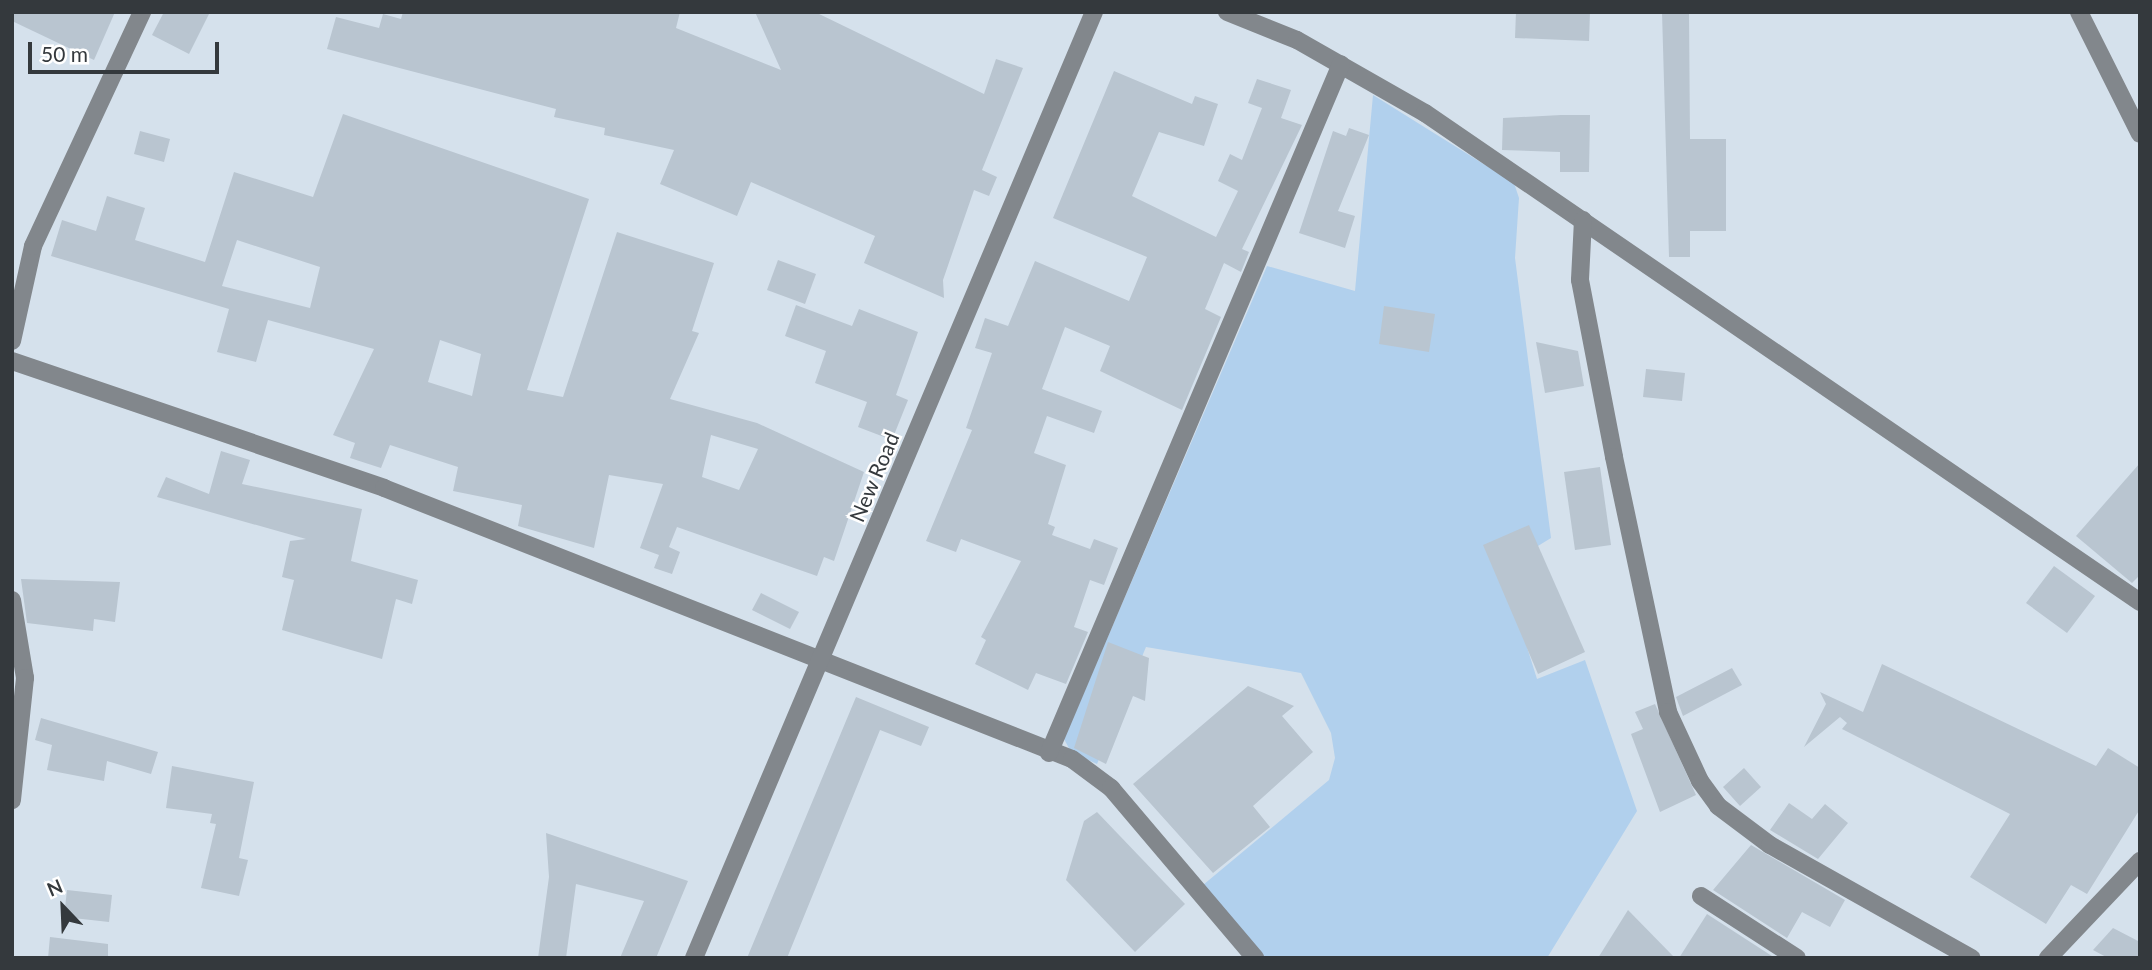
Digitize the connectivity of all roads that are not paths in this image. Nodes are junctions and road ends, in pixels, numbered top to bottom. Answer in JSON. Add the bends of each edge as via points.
{"nodes":[{"id":1,"x":142,"y":12,"type":"edge"},
{"id":2,"x":1094,"y":12,"type":"edge"},
{"id":3,"x":1227,"y":12,"type":"edge"},
{"id":4,"x":2079,"y":12,"type":"edge"},
{"id":5,"x":1341,"y":64,"type":"junction"},
{"id":6,"x":2140,"y":134,"type":"edge"},
{"id":7,"x":1583,"y":220,"type":"junction"},
{"id":8,"x":12,"y":341,"type":"edge"},
{"id":9,"x":12,"y":360,"type":"edge"},
{"id":10,"x":12,"y":600,"type":"edge"},
{"id":11,"x":2140,"y":602,"type":"edge"},
{"id":12,"x":820,"y":664,"type":"junction"},
{"id":13,"x":1049,"y":753,"type":"junction"},
{"id":14,"x":12,"y":800,"type":"edge"},
{"id":15,"x":2140,"y":861,"type":"edge"},
{"id":16,"x":1701,"y":896,"type":"dead end"},
{"id":17,"x":694,"y":958,"type":"edge"},
{"id":18,"x":1255,"y":958,"type":"edge"},
{"id":19,"x":1797,"y":958,"type":"edge"},
{"id":20,"x":1971,"y":958,"type":"edge"},
{"id":21,"x":2048,"y":958,"type":"edge"}],
"edges":[{"from":1,"to":8,"type":"street","via":[[33,246]]},
{"from":2,"to":12,"type":"street","name":"New Road"},
{"from":3,"to":5,"type":"street"},
{"from":4,"to":6,"type":"street"},
{"from":5,"to":7,"type":"street"},
{"from":5,"to":13,"type":"street"},
{"from":7,"to":11,"type":"street"},
{"from":7,"to":20,"type":"street","via":[[1580,280],[1614,457],[1668,712],[1700,781],[1718,806],[1770,845]]},
{"from":9,"to":12,"type":"street","via":[[384,488]]},
{"from":10,"to":14,"type":"street","via":[[25,678]]},
{"from":12,"to":13,"type":"street"},
{"from":12,"to":17,"type":"street","name":"New Road"},
{"from":13,"to":18,"type":"street","via":[[1072,759],[1111,788]]},
{"from":15,"to":21,"type":"street"},
{"from":16,"to":19,"type":"street"}]}
